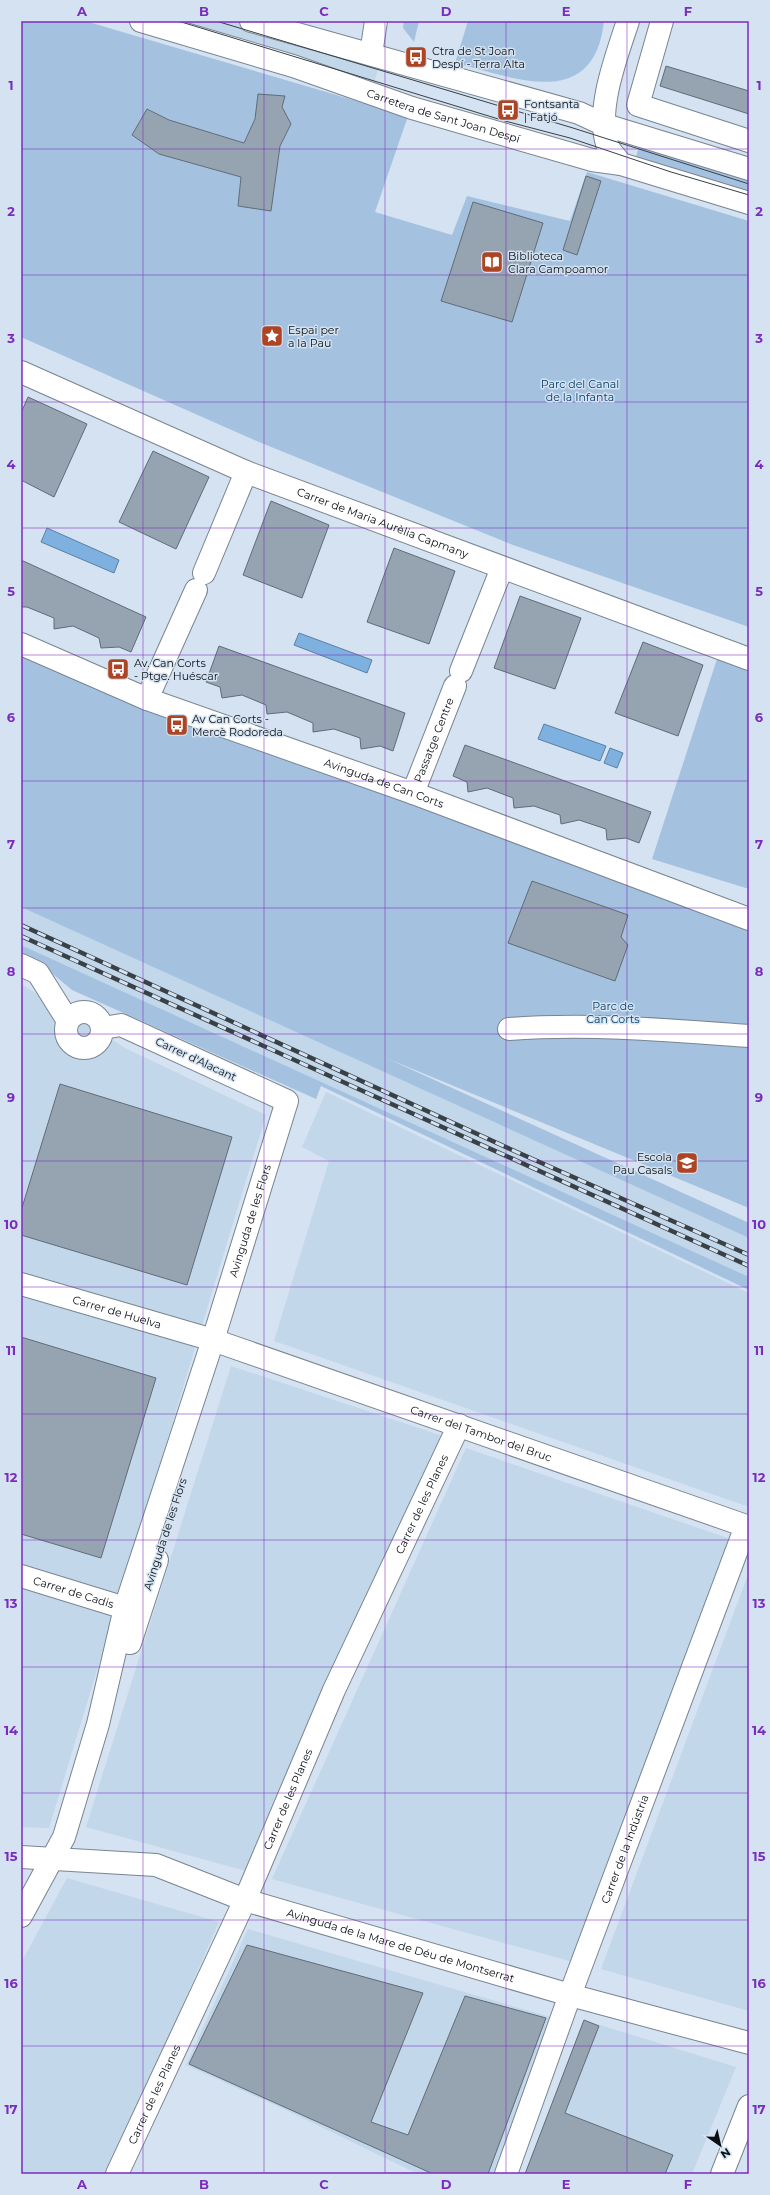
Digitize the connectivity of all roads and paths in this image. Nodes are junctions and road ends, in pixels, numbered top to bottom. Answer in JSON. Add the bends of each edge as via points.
{"nodes":[{"id":1,"x":141,"y":21,"type":"edge"},
{"id":2,"x":251,"y":21,"type":"edge"},
{"id":3,"x":376,"y":21,"type":"edge"},
{"id":4,"x":628,"y":21,"type":"edge"},
{"id":5,"x":662,"y":21,"type":"edge"},
{"id":6,"x":371,"y":54,"type":"junction"},
{"id":7,"x":605,"y":125,"type":"junction"},
{"id":8,"x":749,"y":141,"type":"edge"},
{"id":9,"x":621,"y":164,"type":"junction"},
{"id":10,"x":749,"y":169,"type":"edge"},
{"id":11,"x":749,"y":203,"type":"edge"},
{"id":12,"x":21,"y":372,"type":"edge"},
{"id":13,"x":246,"y":472,"type":"junction"},
{"id":14,"x":502,"y":568,"type":"junction"},
{"id":15,"x":21,"y":644,"type":"edge"},
{"id":16,"x":749,"y":659,"type":"edge"},
{"id":17,"x":147,"y":699,"type":"junction"},
{"id":18,"x":413,"y":793,"type":"junction"},
{"id":19,"x":749,"y":919,"type":"edge"},
{"id":20,"x":21,"y":965,"type":"edge"},
{"id":21,"x":68,"y":1021,"type":"junction"},
{"id":22,"x":103,"y":1028,"type":"junction"},
{"id":23,"x":509,"y":1029,"type":"dead end"},
{"id":24,"x":749,"y":1036,"type":"edge"},
{"id":25,"x":288,"y":1101,"type":"joint"},
{"id":26,"x":21,"y":1284,"type":"edge"},
{"id":27,"x":214,"y":1340,"type":"junction"},
{"id":28,"x":459,"y":1425,"type":"junction"},
{"id":29,"x":747,"y":1526,"type":"edge"},
{"id":30,"x":21,"y":1576,"type":"edge"},
{"id":31,"x":126,"y":1608,"type":"junction"},
{"id":32,"x":98,"y":1724,"type":"junction"},
{"id":33,"x":21,"y":1857,"type":"edge"},
{"id":34,"x":51,"y":1860,"type":"junction"},
{"id":35,"x":245,"y":1900,"type":"junction"},
{"id":36,"x":21,"y":1916,"type":"edge"},
{"id":37,"x":570,"y":1995,"type":"junction"},
{"id":38,"x":749,"y":2043,"type":"edge"},
{"id":39,"x":749,"y":2106,"type":"edge"},
{"id":40,"x":117,"y":2174,"type":"edge"},
{"id":41,"x":506,"y":2174,"type":"edge"},
{"id":42,"x":722,"y":2174,"type":"edge"}],
"edges":[{"from":1,"to":9,"type":"street","name":"Carretera de Sant Joan Despí","via":[[293,66],[412,108],[592,160]]},
{"from":2,"to":6,"type":"street"},
{"from":3,"to":6,"type":"street"},
{"from":4,"to":7,"type":"street","via":[[607,87]]},
{"from":5,"to":8,"type":"street","via":[[638,105]]},
{"from":6,"to":7,"type":"street","via":[[579,113]]},
{"from":7,"to":9,"type":"street","via":[[607,144]]},
{"from":7,"to":10,"type":"street"},
{"from":9,"to":11,"type":"street","name":"Carretera de Sant Joan Despí"},
{"from":12,"to":13,"type":"street","name":"Carrer de Maria Aurèlia Capmany"},
{"from":13,"to":14,"type":"street","name":"Carrer de Maria Aurèlia Capmany"},
{"from":13,"to":17,"type":"street"},
{"from":14,"to":16,"type":"street","name":"Carrer de Maria Aurèlia Capmany"},
{"from":14,"to":18,"type":"street","name":"Passatge Centre"},
{"from":15,"to":17,"type":"street","name":"Avinguda de Can Corts"},
{"from":17,"to":18,"type":"street","name":"Avinguda de Can Corts"},
{"from":18,"to":19,"type":"street","name":"Avinguda de Can Corts"},
{"from":20,"to":21,"type":"street","via":[[38,973]]},
{"from":21,"to":22,"type":"street","via":[[81,1012],[88,1013],[94,1015]]},
{"from":21,"to":22,"type":"street","via":[[67,1037],[74,1046],[84,1049],[97,1043]]},
{"from":22,"to":25,"type":"street","name":"Carrer d'Alacant","via":[[122,1025]]},
{"from":23,"to":24,"type":"street","via":[[560,1025]]},
{"from":25,"to":27,"type":"street","name":"Avinguda de les Flors"},
{"from":26,"to":27,"type":"street","name":"Carrer de Huelva"},
{"from":27,"to":28,"type":"street","name":"Carrer del Tambor del Bruc"},
{"from":27,"to":31,"type":"street","name":"Avinguda de les Flors"},
{"from":27,"to":32,"type":"street","name":"Avinguda de les Flors","via":[[217,1373],[134,1634]]},
{"from":28,"to":29,"type":"street","name":"Carrer del Tambor del Bruc"},
{"from":28,"to":35,"type":"street","name":"Carrer de les Planes","via":[[334,1690]]},
{"from":29,"to":37,"type":"street","name":"Carrer de la Indústria"},
{"from":30,"to":31,"type":"street","name":"Carrer de Cadis"},
{"from":31,"to":32,"type":"street","name":"Avinguda de les Flors"},
{"from":32,"to":34,"type":"street","name":"Avinguda de les Flors","via":[[64,1837]]},
{"from":33,"to":34,"type":"street","name":"Avinguda de la Mare de Déu de Montserrat"},
{"from":34,"to":35,"type":"street","name":"Avinguda de la Mare de Déu de Montserrat","via":[[156,1865]]},
{"from":34,"to":36,"type":"street","name":"Avinguda de les Flors"},
{"from":35,"to":37,"type":"street","name":"Avinguda de la Mare de Déu de Montserrat"},
{"from":35,"to":40,"type":"street","name":"Carrer de les Planes"},
{"from":37,"to":38,"type":"street","name":"Avinguda de la Mare de Déu de Montserrat"},
{"from":37,"to":41,"type":"street","name":"Carrer de la Indústria"},
{"from":39,"to":42,"type":"street"}]}
